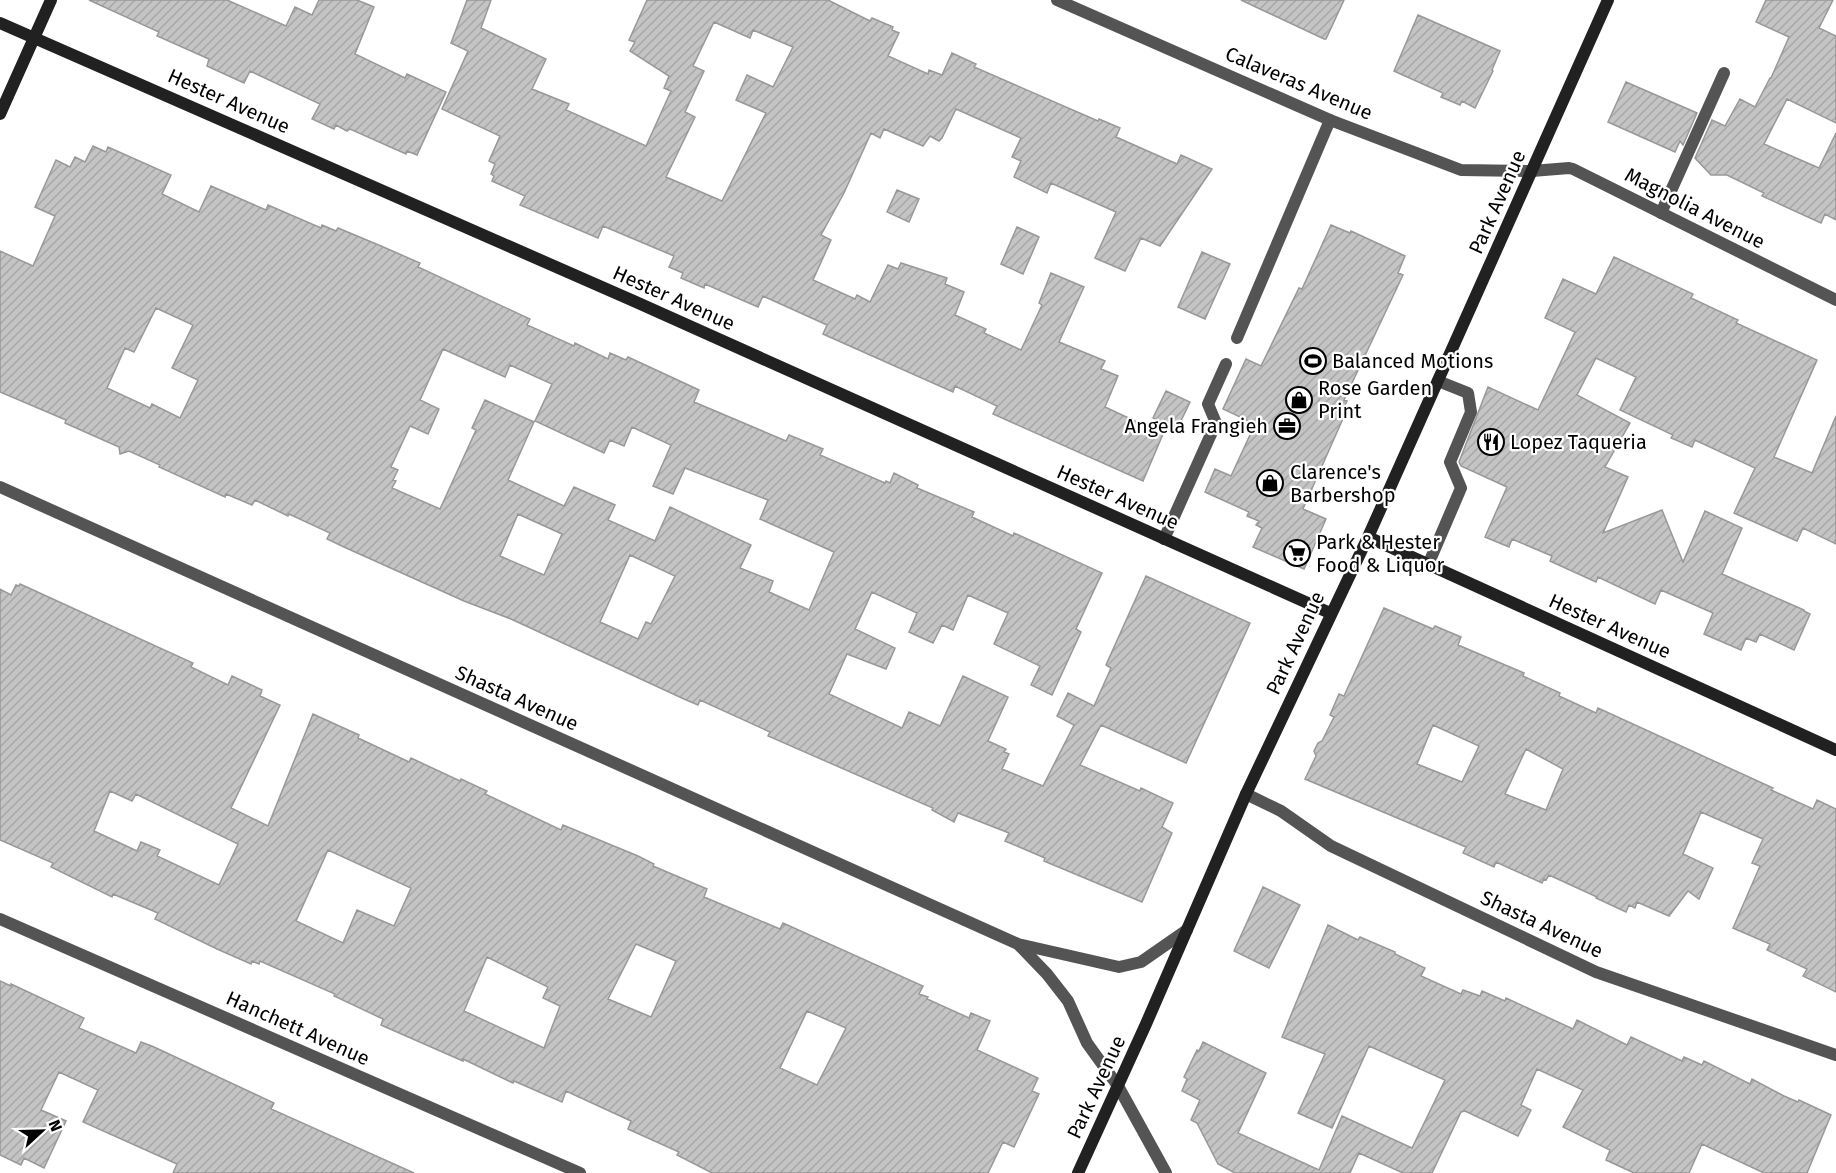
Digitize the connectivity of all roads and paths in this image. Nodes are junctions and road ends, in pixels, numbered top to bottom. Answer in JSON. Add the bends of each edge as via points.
{"nodes":[{"id":1,"x":51,"y":0,"type":"edge"},
{"id":2,"x":1057,"y":0,"type":"edge"},
{"id":3,"x":1608,"y":0,"type":"edge"},
{"id":4,"x":0,"y":23,"type":"edge"},
{"id":5,"x":34,"y":36,"type":"junction"},
{"id":6,"x":1724,"y":73,"type":"dead end"},
{"id":7,"x":0,"y":114,"type":"edge"},
{"id":8,"x":1330,"y":120,"type":"junction"},
{"id":9,"x":1532,"y":171,"type":"junction"},
{"id":10,"x":1661,"y":213,"type":"junction"},
{"id":11,"x":1836,"y":300,"type":"edge"},
{"id":12,"x":1237,"y":338,"type":"dead end"},
{"id":13,"x":1226,"y":364,"type":"dead end"},
{"id":14,"x":1438,"y":381,"type":"junction"},
{"id":15,"x":0,"y":487,"type":"edge"},
{"id":16,"x":1368,"y":537,"type":"junction"},
{"id":17,"x":1164,"y":539,"type":"junction"},
{"id":18,"x":1428,"y":565,"type":"junction"},
{"id":19,"x":1330,"y":613,"type":"junction"},
{"id":20,"x":1836,"y":750,"type":"edge"},
{"id":21,"x":1246,"y":794,"type":"junction"},
{"id":22,"x":0,"y":919,"type":"edge"},
{"id":23,"x":1188,"y":930,"type":"junction"},
{"id":24,"x":1018,"y":944,"type":"junction"},
{"id":25,"x":1836,"y":1054,"type":"edge"},
{"id":26,"x":1118,"y":1086,"type":"junction"},
{"id":27,"x":579,"y":1173,"type":"edge"},
{"id":28,"x":1078,"y":1173,"type":"edge"},
{"id":29,"x":1166,"y":1173,"type":"edge"}],
"edges":[{"from":1,"to":5,"type":"street"},
{"from":2,"to":8,"type":"street","name":"Calaveras Avenue"},
{"from":3,"to":9,"type":"street","name":"Park Avenue"},
{"from":4,"to":5,"type":"street","name":"Hester Avenue"},
{"from":5,"to":7,"type":"street"},
{"from":5,"to":17,"type":"street","name":"Hester Avenue"},
{"from":6,"to":10,"type":"street"},
{"from":8,"to":9,"type":"street","name":"Calaveras Avenue","via":[[1461,170]]},
{"from":8,"to":12,"type":"street"},
{"from":9,"to":10,"type":"street","name":"Magnolia Avenue","via":[[1569,168]]},
{"from":9,"to":14,"type":"street","name":"Park Avenue"},
{"from":10,"to":11,"type":"street","name":"Magnolia Avenue"},
{"from":13,"to":17,"type":"street","via":[[1209,404],[1216,423]]},
{"from":14,"to":16,"type":"street","name":"Park Avenue"},
{"from":14,"to":18,"type":"street","via":[[1468,393],[1471,412],[1450,462],[1461,488]]},
{"from":15,"to":24,"type":"street","name":"Shasta Avenue"},
{"from":16,"to":18,"type":"street","name":"Hester Avenue"},
{"from":16,"to":19,"type":"street","name":"Park Avenue"},
{"from":17,"to":19,"type":"street","name":"Hester Avenue"},
{"from":18,"to":20,"type":"street","name":"Hester Avenue"},
{"from":19,"to":21,"type":"street","name":"Park Avenue"},
{"from":21,"to":23,"type":"street","name":"Park Avenue"},
{"from":21,"to":25,"type":"street","name":"Shasta Avenue","via":[[1281,811],[1331,846],[1596,972]]},
{"from":22,"to":27,"type":"street","name":"Hanchett Avenue"},
{"from":23,"to":24,"type":"street","name":"Shasta Avenue","via":[[1141,962],[1119,967]]},
{"from":23,"to":26,"type":"street","name":"Park Avenue"},
{"from":24,"to":26,"type":"street","name":"Shasta Avenue","via":[[1068,1001],[1088,1043]]},
{"from":26,"to":28,"type":"street","name":"Park Avenue"},
{"from":26,"to":29,"type":"street"}]}
